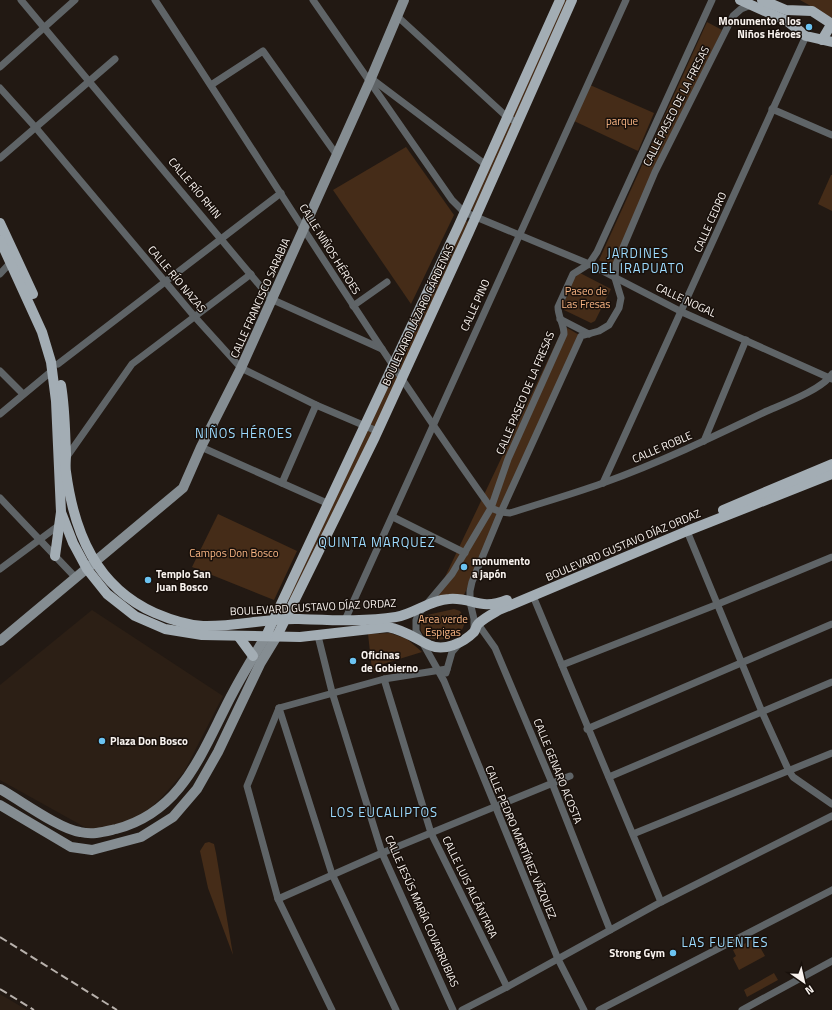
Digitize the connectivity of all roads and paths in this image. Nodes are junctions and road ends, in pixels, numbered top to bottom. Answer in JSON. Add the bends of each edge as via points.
{"nodes":[{"id":1,"x":22,"y":0,"type":"edge"},
{"id":2,"x":75,"y":0,"type":"edge"},
{"id":3,"x":155,"y":0,"type":"edge"},
{"id":4,"x":313,"y":0,"type":"edge"},
{"id":5,"x":404,"y":0,"type":"edge"},
{"id":6,"x":560,"y":0,"type":"edge"},
{"id":7,"x":572,"y":0,"type":"edge"},
{"id":8,"x":626,"y":0,"type":"edge"},
{"id":9,"x":712,"y":0,"type":"edge"},
{"id":10,"x":740,"y":0,"type":"edge"},
{"id":11,"x":762,"y":0,"type":"edge"},
{"id":12,"x":751,"y":5,"type":"junction"},
{"id":13,"x":805,"y":11,"type":"junction"},
{"id":14,"x":397,"y":16,"type":"junction"},
{"id":15,"x":832,"y":23,"type":"edge"},
{"id":16,"x":795,"y":26,"type":"junction"},
{"id":17,"x":44,"y":28,"type":"junction"},
{"id":18,"x":806,"y":36,"type":"junction"},
{"id":19,"x":827,"y":41,"type":"edge"},
{"id":20,"x":115,"y":59,"type":"dead end"},
{"id":21,"x":0,"y":68,"type":"edge"},
{"id":22,"x":90,"y":80,"type":"junction"},
{"id":23,"x":370,"y":81,"type":"junction"},
{"id":24,"x":211,"y":85,"type":"junction"},
{"id":25,"x":0,"y":88,"type":"edge"},
{"id":26,"x":772,"y":109,"type":"junction"},
{"id":27,"x":507,"y":117,"type":"junction"},
{"id":28,"x":518,"y":123,"type":"junction"},
{"id":29,"x":36,"y":128,"type":"junction"},
{"id":30,"x":832,"y":135,"type":"edge"},
{"id":31,"x":336,"y":154,"type":"junction"},
{"id":32,"x":0,"y":158,"type":"edge"},
{"id":33,"x":486,"y":165,"type":"junction"},
{"id":34,"x":281,"y":193,"type":"junction"},
{"id":35,"x":464,"y":212,"type":"junction"},
{"id":36,"x":476,"y":216,"type":"junction"},
{"id":37,"x":0,"y":223,"type":"edge"},
{"id":38,"x":304,"y":229,"type":"junction"},
{"id":39,"x":519,"y":234,"type":"junction"},
{"id":40,"x":223,"y":239,"type":"junction"},
{"id":41,"x":0,"y":240,"type":"edge"},
{"id":42,"x":11,"y":262,"type":"junction"},
{"id":43,"x":588,"y":264,"type":"junction"},
{"id":44,"x":0,"y":274,"type":"edge"},
{"id":45,"x":251,"y":274,"type":"junction"},
{"id":46,"x":615,"y":278,"type":"junction"},
{"id":47,"x":166,"y":282,"type":"junction"},
{"id":48,"x":387,"y":282,"type":"dead end"},
{"id":49,"x":271,"y":299,"type":"junction"},
{"id":50,"x":353,"y":306,"type":"junction"},
{"id":51,"x":682,"y":312,"type":"junction"},
{"id":52,"x":194,"y":316,"type":"junction"},
{"id":53,"x":560,"y":319,"type":"junction"},
{"id":54,"x":589,"y":334,"type":"junction"},
{"id":55,"x":746,"y":340,"type":"junction"},
{"id":56,"x":382,"y":350,"type":"junction"},
{"id":57,"x":393,"y":364,"type":"junction"},
{"id":58,"x":55,"y":367,"type":"junction"},
{"id":59,"x":241,"y":368,"type":"junction"},
{"id":60,"x":0,"y":371,"type":"edge"},
{"id":61,"x":402,"y":377,"type":"junction"},
{"id":62,"x":831,"y":377,"type":"edge"},
{"id":63,"x":23,"y":394,"type":"junction"},
{"id":64,"x":316,"y":405,"type":"junction"},
{"id":65,"x":0,"y":414,"type":"edge"},
{"id":66,"x":364,"y":426,"type":"junction"},
{"id":67,"x":433,"y":426,"type":"junction"},
{"id":68,"x":377,"y":432,"type":"junction"},
{"id":69,"x":704,"y":441,"type":"junction"},
{"id":70,"x":201,"y":447,"type":"junction"},
{"id":71,"x":66,"y":458,"type":"junction"},
{"id":72,"x":832,"y":464,"type":"edge"},
{"id":73,"x":832,"y":474,"type":"edge"},
{"id":74,"x":282,"y":483,"type":"junction"},
{"id":75,"x":603,"y":483,"type":"junction"},
{"id":76,"x":0,"y":498,"type":"edge"},
{"id":77,"x":329,"y":504,"type":"junction"},
{"id":78,"x":491,"y":508,"type":"junction"},
{"id":79,"x":60,"y":512,"type":"junction"},
{"id":80,"x":501,"y":512,"type":"junction"},
{"id":81,"x":393,"y":517,"type":"junction"},
{"id":82,"x":58,"y":526,"type":"junction"},
{"id":83,"x":687,"y":531,"type":"junction"},
{"id":84,"x":39,"y":539,"type":"junction"},
{"id":85,"x":465,"y":553,"type":"junction"},
{"id":86,"x":55,"y":556,"type":"junction"},
{"id":87,"x":832,"y":557,"type":"edge"},
{"id":88,"x":91,"y":566,"type":"junction"},
{"id":89,"x":0,"y":569,"type":"edge"},
{"id":90,"x":76,"y":578,"type":"junction"},
{"id":91,"x":533,"y":596,"type":"junction"},
{"id":92,"x":470,"y":602,"type":"junction"},
{"id":93,"x":426,"y":604,"type":"junction"},
{"id":94,"x":718,"y":604,"type":"junction"},
{"id":95,"x":286,"y":619,"type":"junction"},
{"id":96,"x":273,"y":620,"type":"junction"},
{"id":97,"x":344,"y":620,"type":"junction"},
{"id":98,"x":832,"y":624,"type":"edge"},
{"id":99,"x":476,"y":628,"type":"junction"},
{"id":100,"x":266,"y":636,"type":"junction"},
{"id":101,"x":277,"y":636,"type":"junction"},
{"id":102,"x":318,"y":636,"type":"junction"},
{"id":103,"x":239,"y":637,"type":"junction"},
{"id":104,"x":422,"y":640,"type":"junction"},
{"id":105,"x":0,"y":641,"type":"edge"},
{"id":106,"x":460,"y":643,"type":"junction"},
{"id":107,"x":253,"y":656,"type":"junction"},
{"id":108,"x":741,"y":662,"type":"junction"},
{"id":109,"x":562,"y":665,"type":"junction"},
{"id":110,"x":447,"y":669,"type":"junction"},
{"id":111,"x":438,"y":670,"type":"junction"},
{"id":112,"x":384,"y":679,"type":"junction"},
{"id":113,"x":444,"y":681,"type":"junction"},
{"id":114,"x":832,"y":682,"type":"edge"},
{"id":115,"x":332,"y":692,"type":"junction"},
{"id":116,"x":279,"y":708,"type":"junction"},
{"id":117,"x":762,"y":712,"type":"junction"},
{"id":118,"x":587,"y":729,"type":"junction"},
{"id":119,"x":832,"y":753,"type":"edge"},
{"id":120,"x":788,"y":769,"type":"junction"},
{"id":121,"x":570,"y":776,"type":"dead end"},
{"id":122,"x":609,"y":777,"type":"junction"},
{"id":123,"x":552,"y":783,"type":"junction"},
{"id":124,"x":0,"y":789,"type":"edge"},
{"id":125,"x":832,"y":804,"type":"edge"},
{"id":126,"x":0,"y":805,"type":"edge"},
{"id":127,"x":494,"y":807,"type":"junction"},
{"id":128,"x":832,"y":816,"type":"edge"},
{"id":129,"x":431,"y":833,"type":"junction"},
{"id":130,"x":634,"y":834,"type":"junction"},
{"id":131,"x":382,"y":853,"type":"junction"},
{"id":132,"x":332,"y":874,"type":"junction"},
{"id":133,"x":832,"y":890,"type":"edge"},
{"id":134,"x":278,"y":899,"type":"junction"},
{"id":135,"x":662,"y":902,"type":"junction"},
{"id":136,"x":610,"y":930,"type":"junction"},
{"id":137,"x":558,"y":959,"type":"junction"},
{"id":138,"x":832,"y":961,"type":"edge"},
{"id":139,"x":507,"y":987,"type":"junction"},
{"id":140,"x":332,"y":1010,"type":"edge"},
{"id":141,"x":396,"y":1010,"type":"edge"},
{"id":142,"x":453,"y":1010,"type":"edge"},
{"id":143,"x":462,"y":1010,"type":"edge"},
{"id":144,"x":584,"y":1010,"type":"edge"},
{"id":145,"x":599,"y":1010,"type":"edge"},
{"id":146,"x":742,"y":1010,"type":"edge"}],
"edges":[{"from":1,"to":17,"type":"street","name":"CALLE RÍO RHIN"},
{"from":2,"to":17,"type":"street"},
{"from":3,"to":24,"type":"street","name":"CALLE NIÑOS HÉROES"},
{"from":4,"to":23,"type":"street"},
{"from":5,"to":14,"type":"street","name":"CALLE FRANCISCO SARABIA"},
{"from":6,"to":27,"type":"main road","name":"BOULEVARD LÁZARO CÁRDENAS"},
{"from":7,"to":28,"type":"main road","name":"BOULEVARD LÁZARO CÁRDENAS"},
{"from":8,"to":39,"type":"street","name":"CALLE PINO"},
{"from":9,"to":43,"type":"street","name":"CALLE PASEO DE LA FRESAS","via":[[646,148],[597,252]]},
{"from":10,"to":12,"type":"main road"},
{"from":11,"to":13,"type":"main road","via":[[786,10]]},
{"from":12,"to":16,"type":"main road"},
{"from":12,"to":46,"type":"street","name":"CALLE PASEO DE LA FRESAS","via":[[733,16],[658,165],[616,264]]},
{"from":13,"to":15,"type":"main road","via":[[819,14]]},
{"from":13,"to":16,"type":"main road"},
{"from":14,"to":23,"type":"street","name":"CALLE FRANCISCO SARABIA"},
{"from":14,"to":27,"type":"street"},
{"from":15,"to":19,"type":"main road"},
{"from":16,"to":18,"type":"main road"},
{"from":17,"to":21,"type":"street"},
{"from":17,"to":22,"type":"street","name":"CALLE RÍO RHIN"},
{"from":18,"to":19,"type":"main road"},
{"from":18,"to":26,"type":"street","name":"CALLE CEDRO"},
{"from":20,"to":22,"type":"street"},
{"from":22,"to":29,"type":"street"},
{"from":22,"to":40,"type":"street","name":"CALLE RÍO RHIN"},
{"from":23,"to":31,"type":"street","name":"CALLE FRANCISCO SARABIA"},
{"from":23,"to":33,"type":"street"},
{"from":23,"to":35,"type":"street","via":[[452,200]]},
{"from":24,"to":31,"type":"street","via":[[263,51]]},
{"from":24,"to":34,"type":"street","name":"CALLE NIÑOS HÉROES"},
{"from":25,"to":29,"type":"street","name":"CALLE RÍO NAZAS"},
{"from":26,"to":30,"type":"street"},
{"from":26,"to":51,"type":"street","name":"CALLE CEDRO"},
{"from":27,"to":28,"type":"street"},
{"from":27,"to":33,"type":"main road","name":"BOULEVARD LÁZARO CÁRDENAS"},
{"from":28,"to":36,"type":"main road","name":"BOULEVARD LÁZARO CÁRDENAS"},
{"from":29,"to":32,"type":"street"},
{"from":29,"to":47,"type":"street","name":"CALLE RÍO NAZAS"},
{"from":31,"to":38,"type":"street","name":"CALLE FRANCISCO SARABIA"},
{"from":33,"to":35,"type":"main road","name":"BOULEVARD LÁZARO CÁRDENAS"},
{"from":34,"to":38,"type":"street","name":"CALLE NIÑOS HÉROES"},
{"from":34,"to":40,"type":"street"},
{"from":35,"to":36,"type":"street","name":"CALLE NOGAL"},
{"from":35,"to":57,"type":"main road","name":"BOULEVARD LÁZARO CÁRDENAS"},
{"from":36,"to":39,"type":"street","name":"CALLE NOGAL"},
{"from":36,"to":61,"type":"main road","name":"BOULEVARD LÁZARO CÁRDENAS"},
{"from":37,"to":58,"type":"main road","name":"BOULEVARD GUSTAVO DÍAZ ORDAZ","via":[[45,324]]},
{"from":38,"to":49,"type":"street","name":"CALLE FRANCISCO SARABIA"},
{"from":38,"to":50,"type":"street","name":"CALLE NIÑOS HÉROES"},
{"from":39,"to":43,"type":"street","name":"CALLE NOGAL"},
{"from":39,"to":67,"type":"street","name":"CALLE PINO"},
{"from":40,"to":45,"type":"street","name":"CALLE RÍO RHIN"},
{"from":40,"to":47,"type":"street"},
{"from":41,"to":42,"type":"main road","name":"BOULEVARD GUSTAVO DÍAZ ORDAZ"},
{"from":42,"to":44,"type":"street"},
{"from":42,"to":58,"type":"main road","name":"BOULEVARD GUSTAVO DÍAZ ORDAZ"},
{"from":43,"to":46,"type":"street","name":"CALLE NOGAL"},
{"from":43,"to":53,"type":"street","name":"CALLE PASEO DE LA FRESAS","via":[[573,274],[558,307]]},
{"from":45,"to":49,"type":"street","name":"CALLE RÍO RHIN"},
{"from":45,"to":52,"type":"street"},
{"from":46,"to":51,"type":"street","name":"CALLE NOGAL"},
{"from":46,"to":54,"type":"street","name":"CALLE PASEO DE LA FRESAS","via":[[622,298],[619,308],[609,325]]},
{"from":47,"to":52,"type":"street","name":"CALLE RÍO NAZAS"},
{"from":47,"to":58,"type":"street"},
{"from":48,"to":50,"type":"street"},
{"from":49,"to":56,"type":"street","name":"CALLE RÍO RHIN"},
{"from":49,"to":59,"type":"street","name":"CALLE FRANCISCO SARABIA"},
{"from":50,"to":56,"type":"street","name":"CALLE NIÑOS HÉROES"},
{"from":51,"to":55,"type":"street","name":"CALLE NOGAL"},
{"from":51,"to":75,"type":"street","name":"CALLE CEDRO"},
{"from":52,"to":59,"type":"street","name":"CALLE RÍO NAZAS"},
{"from":52,"to":71,"type":"street","via":[[132,364]]},
{"from":53,"to":54,"type":"street"},
{"from":53,"to":78,"type":"street","name":"CALLE PASEO DE LA FRESAS","via":[[564,326],[564,334],[508,459]]},
{"from":54,"to":80,"type":"street","name":"CALLE PASEO DE LA FRESAS","via":[[581,336]]},
{"from":55,"to":62,"type":"street","name":"CALLE NOGAL"},
{"from":55,"to":69,"type":"street"},
{"from":56,"to":57,"type":"street","name":"CALLE NIÑOS HÉROES"},
{"from":57,"to":61,"type":"street","name":"CALLE NIÑOS HÉROES"},
{"from":57,"to":66,"type":"main road","name":"BOULEVARD LÁZARO CÁRDENAS"},
{"from":58,"to":63,"type":"street"},
{"from":58,"to":71,"type":"main road","name":"BOULEVARD GUSTAVO DÍAZ ORDAZ","via":[[63,399]]},
{"from":58,"to":79,"type":"main road","name":"BOULEVARD GUSTAVO DÍAZ ORDAZ"},
{"from":59,"to":64,"type":"street","name":"CALLE RÍO NAZAS"},
{"from":59,"to":70,"type":"street","name":"CALLE FRANCISCO SARABIA"},
{"from":60,"to":63,"type":"street"},
{"from":61,"to":67,"type":"street","name":"CALLE NIÑOS HÉROES"},
{"from":61,"to":68,"type":"main road","name":"BOULEVARD LÁZARO CÁRDENAS"},
{"from":62,"to":69,"type":"street","name":"CALLE ROBLE","via":[[814,389]]},
{"from":63,"to":65,"type":"street"},
{"from":64,"to":66,"type":"street","name":"CALLE RÍO NAZAS"},
{"from":64,"to":74,"type":"street"},
{"from":66,"to":68,"type":"street","name":"CALLE RÍO NAZAS"},
{"from":66,"to":77,"type":"main road","name":"BOULEVARD LÁZARO CÁRDENAS"},
{"from":67,"to":78,"type":"street","name":"CALLE NIÑOS HÉROES"},
{"from":67,"to":81,"type":"street","name":"CALLE PINO"},
{"from":68,"to":95,"type":"main road","name":"BOULEVARD LÁZARO CÁRDENAS"},
{"from":69,"to":75,"type":"street","name":"CALLE ROBLE"},
{"from":70,"to":74,"type":"street"},
{"from":70,"to":88,"type":"street","name":"CALLE FRANCISCO SARABIA","via":[[183,488]]},
{"from":71,"to":88,"type":"main road","name":"BOULEVARD GUSTAVO DÍAZ ORDAZ","via":[[72,508]]},
{"from":72,"to":92,"type":"main road","name":"BOULEVARD GUSTAVO DÍAZ ORDAZ","via":[[499,603],[481,606]]},
{"from":73,"to":83,"type":"main road","name":"BOULEVARD GUSTAVO DÍAZ ORDAZ"},
{"from":74,"to":77,"type":"street"},
{"from":75,"to":80,"type":"street","name":"CALLE ROBLE","via":[[510,513]]},
{"from":76,"to":84,"type":"street"},
{"from":77,"to":96,"type":"main road","name":"BOULEVARD LÁZARO CÁRDENAS"},
{"from":78,"to":80,"type":"street","name":"CALLE ROBLE"},
{"from":78,"to":85,"type":"street","name":"CALLE PASEO DE LA FRESAS"},
{"from":79,"to":82,"type":"main road"},
{"from":79,"to":88,"type":"main road","name":"BOULEVARD GUSTAVO DÍAZ ORDAZ","via":[[73,543]]},
{"from":80,"to":92,"type":"street","name":"CALLE PASEO DE LA FRESAS","via":[[472,582]]},
{"from":81,"to":85,"type":"street"},
{"from":81,"to":97,"type":"street","name":"CALLE PINO"},
{"from":82,"to":84,"type":"street"},
{"from":82,"to":86,"type":"main road"},
{"from":83,"to":91,"type":"main road","name":"BOULEVARD GUSTAVO DÍAZ ORDAZ"},
{"from":83,"to":94,"type":"street"},
{"from":84,"to":86,"type":"street"},
{"from":84,"to":89,"type":"street"},
{"from":85,"to":93,"type":"street","name":"CALLE PASEO DE LA FRESAS","via":[[452,574]]},
{"from":86,"to":90,"type":"street"},
{"from":87,"to":94,"type":"street"},
{"from":88,"to":90,"type":"street","name":"CALLE FRANCISCO SARABIA"},
{"from":88,"to":96,"type":"main road","name":"BOULEVARD GUSTAVO DÍAZ ORDAZ","via":[[140,606],[168,619],[202,626]]},
{"from":88,"to":103,"type":"main road","name":"BOULEVARD GUSTAVO DÍAZ ORDAZ","via":[[107,594],[135,616],[165,629]]},
{"from":90,"to":105,"type":"street","name":"CALLE FRANCISCO SARABIA"},
{"from":91,"to":99,"type":"main road","name":"BOULEVARD GUSTAVO DÍAZ ORDAZ","via":[[499,610]]},
{"from":91,"to":109,"type":"street"},
{"from":92,"to":93,"type":"main road","name":"BOULEVARD GUSTAVO DÍAZ ORDAZ","via":[[450,599]]},
{"from":92,"to":99,"type":"street","name":"CALLE PASEO DE LA FRESAS"},
{"from":93,"to":97,"type":"main road","name":"BOULEVARD GUSTAVO DÍAZ ORDAZ","via":[[397,616]]},
{"from":93,"to":104,"type":"street","name":"CALLE PASEO DE LA FRESAS","via":[[416,620],[416,631]]},
{"from":94,"to":108,"type":"street"},
{"from":94,"to":109,"type":"street"},
{"from":95,"to":96,"type":"main road","name":"BOULEVARD GUSTAVO DÍAZ ORDAZ"},
{"from":95,"to":97,"type":"main road","name":"BOULEVARD GUSTAVO DÍAZ ORDAZ"},
{"from":95,"to":101,"type":"main road","name":"BOULEVARD LÁZARO CÁRDENAS"},
{"from":96,"to":100,"type":"main road","name":"BOULEVARD LÁZARO CÁRDENAS"},
{"from":98,"to":108,"type":"street"},
{"from":99,"to":106,"type":"main road","name":"BOULEVARD GUSTAVO DÍAZ ORDAZ"},
{"from":99,"to":123,"type":"street","name":"CALLE GENARO ACOSTA","via":[[495,648]]},
{"from":100,"to":101,"type":"main road","name":"BOULEVARD GUSTAVO DÍAZ ORDAZ"},
{"from":100,"to":103,"type":"main road","name":"BOULEVARD GUSTAVO DÍAZ ORDAZ"},
{"from":100,"to":107,"type":"street"},
{"from":101,"to":102,"type":"main road","name":"BOULEVARD GUSTAVO DÍAZ ORDAZ"},
{"from":101,"to":126,"type":"street","via":[[260,664],[218,752],[197,788],[173,817],[141,838],[92,850],[71,848]]},
{"from":102,"to":104,"type":"main road","name":"BOULEVARD GUSTAVO DÍAZ ORDAZ","via":[[388,626]]},
{"from":102,"to":115,"type":"street","name":"CALLE JESÚS MARÍA COVARRUBIAS"},
{"from":103,"to":107,"type":"main road"},
{"from":104,"to":106,"type":"main road","name":"BOULEVARD GUSTAVO DÍAZ ORDAZ","via":[[438,648]]},
{"from":104,"to":111,"type":"street","name":"CALLE PEDRO MARTÍNEZ VÁZQUEZ"},
{"from":106,"to":110,"type":"street","via":[[452,652]]},
{"from":107,"to":124,"type":"street","via":[[207,745],[186,779],[163,806],[134,824],[97,834],[79,832]]},
{"from":108,"to":117,"type":"street"},
{"from":108,"to":118,"type":"street"},
{"from":109,"to":118,"type":"street"},
{"from":110,"to":111,"type":"street"},
{"from":110,"to":113,"type":"street"},
{"from":111,"to":112,"type":"street"},
{"from":111,"to":113,"type":"street","name":"CALLE PEDRO MARTÍNEZ VÁZQUEZ"},
{"from":112,"to":115,"type":"street"},
{"from":112,"to":129,"type":"street","name":"CALLE LUIS ALCÁNTARA"},
{"from":113,"to":127,"type":"street","name":"CALLE PEDRO MARTÍNEZ VÁZQUEZ"},
{"from":114,"to":117,"type":"street"},
{"from":115,"to":116,"type":"street"},
{"from":115,"to":131,"type":"street","name":"CALLE JESÚS MARÍA COVARRUBIAS"},
{"from":116,"to":132,"type":"street"},
{"from":116,"to":134,"type":"street","via":[[247,786]]},
{"from":117,"to":120,"type":"street"},
{"from":117,"to":122,"type":"street"},
{"from":118,"to":122,"type":"street"},
{"from":119,"to":120,"type":"street"},
{"from":120,"to":125,"type":"street","via":[[793,777]]},
{"from":120,"to":130,"type":"street"},
{"from":121,"to":123,"type":"street"},
{"from":122,"to":130,"type":"street"},
{"from":123,"to":127,"type":"street"},
{"from":123,"to":136,"type":"street","name":"CALLE GENARO ACOSTA"},
{"from":127,"to":129,"type":"street"},
{"from":127,"to":137,"type":"street","name":"CALLE PEDRO MARTÍNEZ VÁZQUEZ"},
{"from":128,"to":135,"type":"street"},
{"from":129,"to":131,"type":"street"},
{"from":129,"to":139,"type":"street","name":"CALLE LUIS ALCÁNTARA"},
{"from":130,"to":135,"type":"street"},
{"from":131,"to":132,"type":"street"},
{"from":131,"to":142,"type":"street","name":"CALLE JESÚS MARÍA COVARRUBIAS"},
{"from":132,"to":134,"type":"street"},
{"from":132,"to":141,"type":"street"},
{"from":133,"to":145,"type":"street"},
{"from":134,"to":140,"type":"street"},
{"from":135,"to":136,"type":"street"},
{"from":136,"to":137,"type":"street"},
{"from":137,"to":139,"type":"street"},
{"from":137,"to":144,"type":"street","name":"CALLE PEDRO MARTÍNEZ VÁZQUEZ"},
{"from":138,"to":146,"type":"street"},
{"from":139,"to":143,"type":"street"}]}
